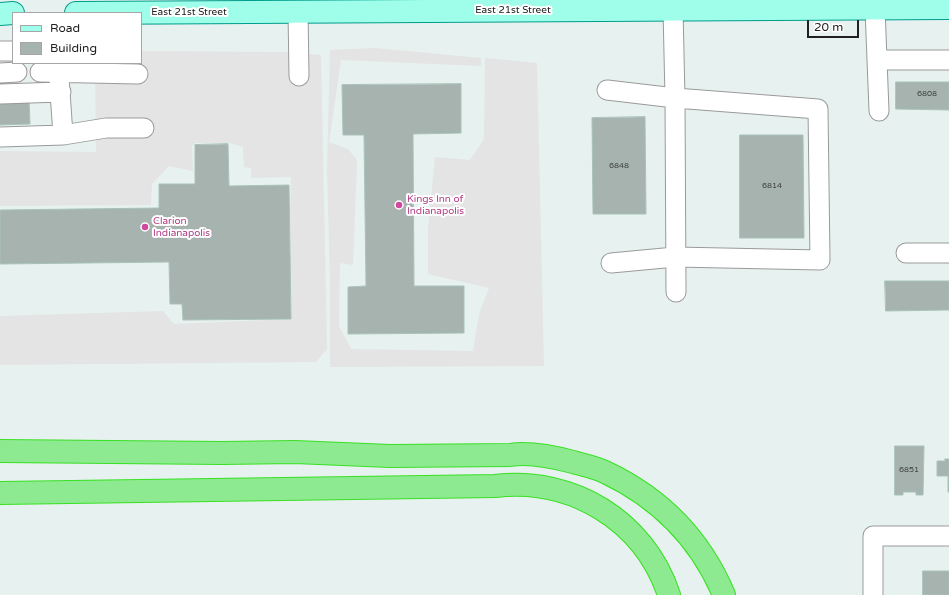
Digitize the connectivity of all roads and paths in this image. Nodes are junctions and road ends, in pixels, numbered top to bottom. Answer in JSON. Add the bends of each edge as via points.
{"nodes":[{"id":1,"x":864,"y":5,"type":"edge"},
{"id":2,"x":306,"y":8,"type":"edge"},
{"id":3,"x":949,"y":8,"type":"edge"},
{"id":4,"x":673,"y":9,"type":"junction"},
{"id":5,"x":122,"y":12,"type":"edge"},
{"id":6,"x":12,"y":13,"type":"edge"},
{"id":7,"x":0,"y":14,"type":"edge"},
{"id":8,"x":0,"y":51,"type":"edge"},
{"id":9,"x":12,"y":51,"type":"edge"},
{"id":10,"x":877,"y":60,"type":"junction"},
{"id":11,"x":949,"y":60,"type":"edge"},
{"id":12,"x":59,"y":67,"type":"edge"},
{"id":13,"x":40,"y":72,"type":"dead end"},
{"id":14,"x":138,"y":74,"type":"dead end"},
{"id":15,"x":299,"y":76,"type":"dead end"},
{"id":16,"x":607,"y":90,"type":"dead end"},
{"id":17,"x":61,"y":92,"type":"junction"},
{"id":18,"x":0,"y":94,"type":"edge"},
{"id":19,"x":675,"y":98,"type":"junction"},
{"id":20,"x":878,"y":111,"type":"dead end"},
{"id":21,"x":144,"y":128,"type":"dead end"},
{"id":22,"x":63,"y":135,"type":"junction"},
{"id":23,"x":0,"y":137,"type":"edge"},
{"id":24,"x":949,"y":253,"type":"edge"},
{"id":25,"x":906,"y":254,"type":"dead end"},
{"id":26,"x":675,"y":257,"type":"junction"},
{"id":27,"x":611,"y":263,"type":"dead end"},
{"id":28,"x":676,"y":292,"type":"dead end"},
{"id":29,"x":0,"y":451,"type":"edge"},
{"id":30,"x":0,"y":493,"type":"edge"},
{"id":31,"x":949,"y":536,"type":"edge"},
{"id":32,"x":669,"y":595,"type":"edge"},
{"id":33,"x":724,"y":595,"type":"edge"},
{"id":34,"x":873,"y":595,"type":"edge"}],
"edges":[{"from":1,"to":3,"type":"main road","name":"East 21st Street"},
{"from":1,"to":4,"type":"main road","name":"East 21st Street"},
{"from":1,"to":10,"type":"street"},
{"from":2,"to":4,"type":"main road","name":"East 21st Street"},
{"from":2,"to":5,"type":"main road","name":"East 21st Street"},
{"from":2,"to":15,"type":"street"},
{"from":4,"to":19,"type":"street"},
{"from":6,"to":7,"type":"main road"},
{"from":8,"to":9,"type":"street"},
{"from":10,"to":11,"type":"street"},
{"from":10,"to":20,"type":"street"},
{"from":12,"to":13,"type":"street"},
{"from":12,"to":14,"type":"street"},
{"from":12,"to":17,"type":"street"},
{"from":16,"to":19,"type":"street"},
{"from":17,"to":18,"type":"street"},
{"from":17,"to":22,"type":"street"},
{"from":19,"to":26,"type":"street"},
{"from":19,"to":26,"type":"street","via":[[818,109],[820,260]]},
{"from":21,"to":22,"type":"street","via":[[106,128]]},
{"from":22,"to":23,"type":"street"},
{"from":24,"to":25,"type":"street"},
{"from":26,"to":27,"type":"street"},
{"from":26,"to":28,"type":"street"},
{"from":29,"to":33,"type":"highway","via":[[295,452],[390,456],[518,454],[566,460],[626,482],[665,510],[697,546]]},
{"from":30,"to":32,"type":"highway","via":[[535,485],[584,499],[601,508],[625,527],[640,541],[653,561]]},
{"from":31,"to":34,"type":"street","via":[[873,536]]}]}
